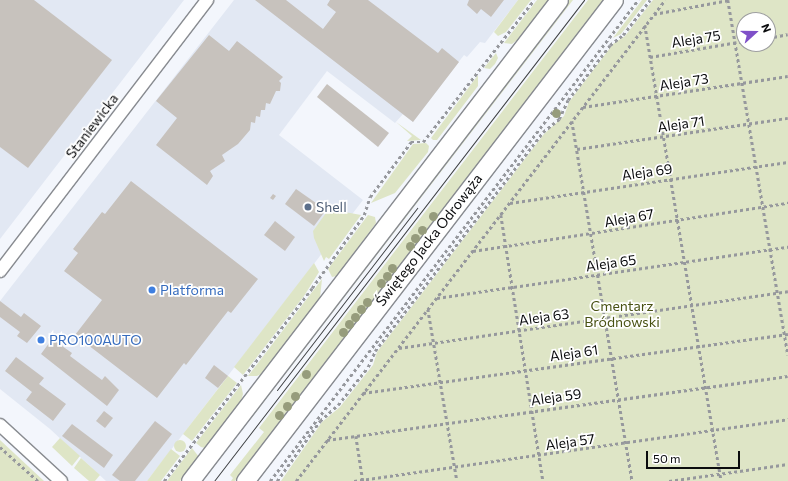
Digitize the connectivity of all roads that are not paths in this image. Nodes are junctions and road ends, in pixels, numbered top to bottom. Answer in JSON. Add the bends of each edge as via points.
{"nodes":[{"id":1,"x":207,"y":0,"type":"edge"},
{"id":2,"x":559,"y":0,"type":"edge"},
{"id":3,"x":614,"y":0,"type":"edge"},
{"id":4,"x":0,"y":271,"type":"edge"},
{"id":5,"x":0,"y":425,"type":"edge"},
{"id":6,"x":61,"y":481,"type":"edge"},
{"id":7,"x":190,"y":481,"type":"edge"},
{"id":8,"x":245,"y":481,"type":"edge"}],
"edges":[{"from":1,"to":4,"type":"street","name":"Staniewicka"},
{"from":2,"to":7,"type":"main road"},
{"from":3,"to":8,"type":"main road","name":"Świętego Jacka Odrowąża"},
{"from":5,"to":6,"type":"street"}]}
